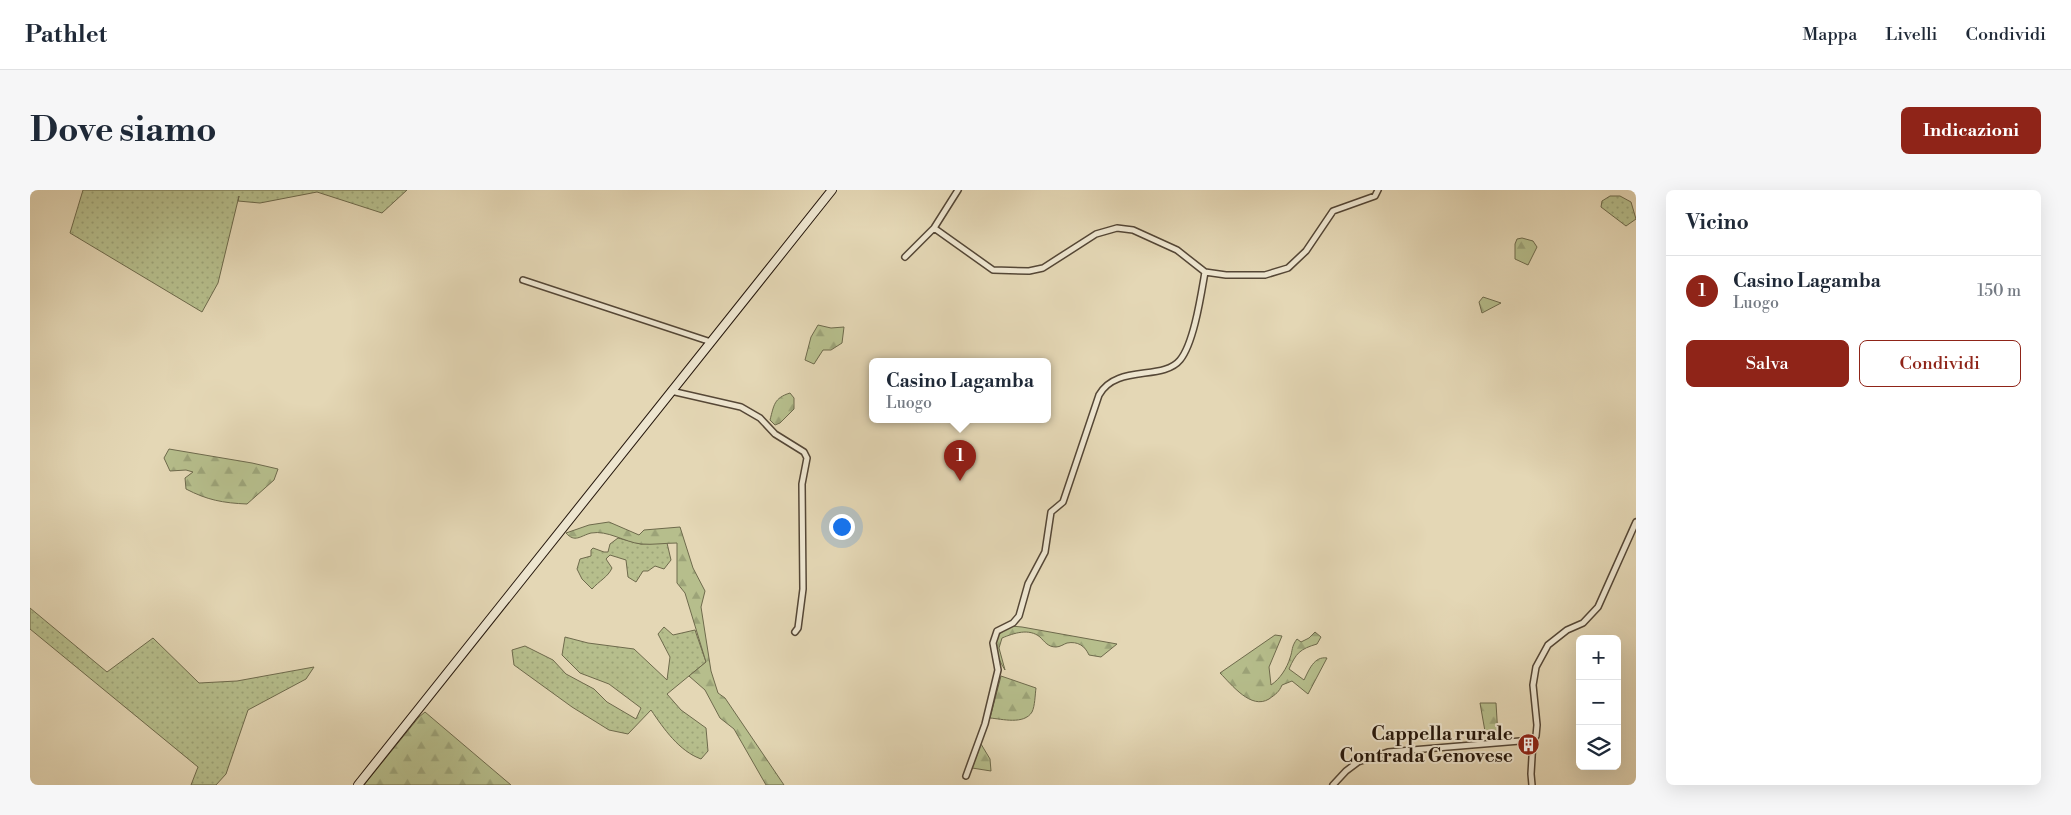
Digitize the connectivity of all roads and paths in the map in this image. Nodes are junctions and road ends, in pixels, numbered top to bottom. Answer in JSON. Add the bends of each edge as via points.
{"nodes":[{"id":1,"x":832,"y":190,"type":"edge"},
{"id":2,"x":958,"y":190,"type":"edge"},
{"id":3,"x":1378,"y":190,"type":"edge"},
{"id":4,"x":934,"y":228,"type":"junction"},
{"id":5,"x":905,"y":257,"type":"dead end"},
{"id":6,"x":1206,"y":272,"type":"junction"},
{"id":7,"x":523,"y":280,"type":"dead end"},
{"id":8,"x":711,"y":342,"type":"junction"},
{"id":9,"x":671,"y":391,"type":"junction"},
{"id":10,"x":1636,"y":522,"type":"edge"},
{"id":11,"x":794,"y":632,"type":"dead end"},
{"id":12,"x":1533,"y":740,"type":"junction"},
{"id":13,"x":966,"y":776,"type":"dead end"},
{"id":14,"x":358,"y":785,"type":"edge"},
{"id":15,"x":1333,"y":785,"type":"edge"},
{"id":16,"x":1532,"y":785,"type":"edge"}],
"edges":[{"from":1,"to":8,"type":"main road"},
{"from":2,"to":4,"type":"street"},
{"from":3,"to":6,"type":"street","via":[[1375,196],[1334,211],[1306,251],[1288,268],[1266,275]]},
{"from":4,"to":5,"type":"street"},
{"from":4,"to":6,"type":"street","via":[[993,270],[1044,268],[1096,234],[1117,228],[1133,230],[1177,250]]},
{"from":6,"to":13,"type":"street","via":[[1197,316],[1180,361],[1165,370],[1124,377],[1102,389],[1099,395],[1063,502],[1051,512],[1045,552],[1028,584],[1019,616],[997,631],[993,643],[998,670],[985,724]]},
{"from":7,"to":8,"type":"street"},
{"from":8,"to":9,"type":"main road"},
{"from":9,"to":11,"type":"street","via":[[740,407],[760,418],[775,434],[804,452],[807,458],[802,484],[803,589],[798,628]]},
{"from":9,"to":14,"type":"main road"},
{"from":10,"to":12,"type":"street","via":[[1598,607],[1584,623],[1567,630],[1548,645],[1536,667],[1533,685],[1538,725]]},
{"from":12,"to":15,"type":"street","via":[[1388,752],[1358,762]]},
{"from":12,"to":16,"type":"street"}]}
